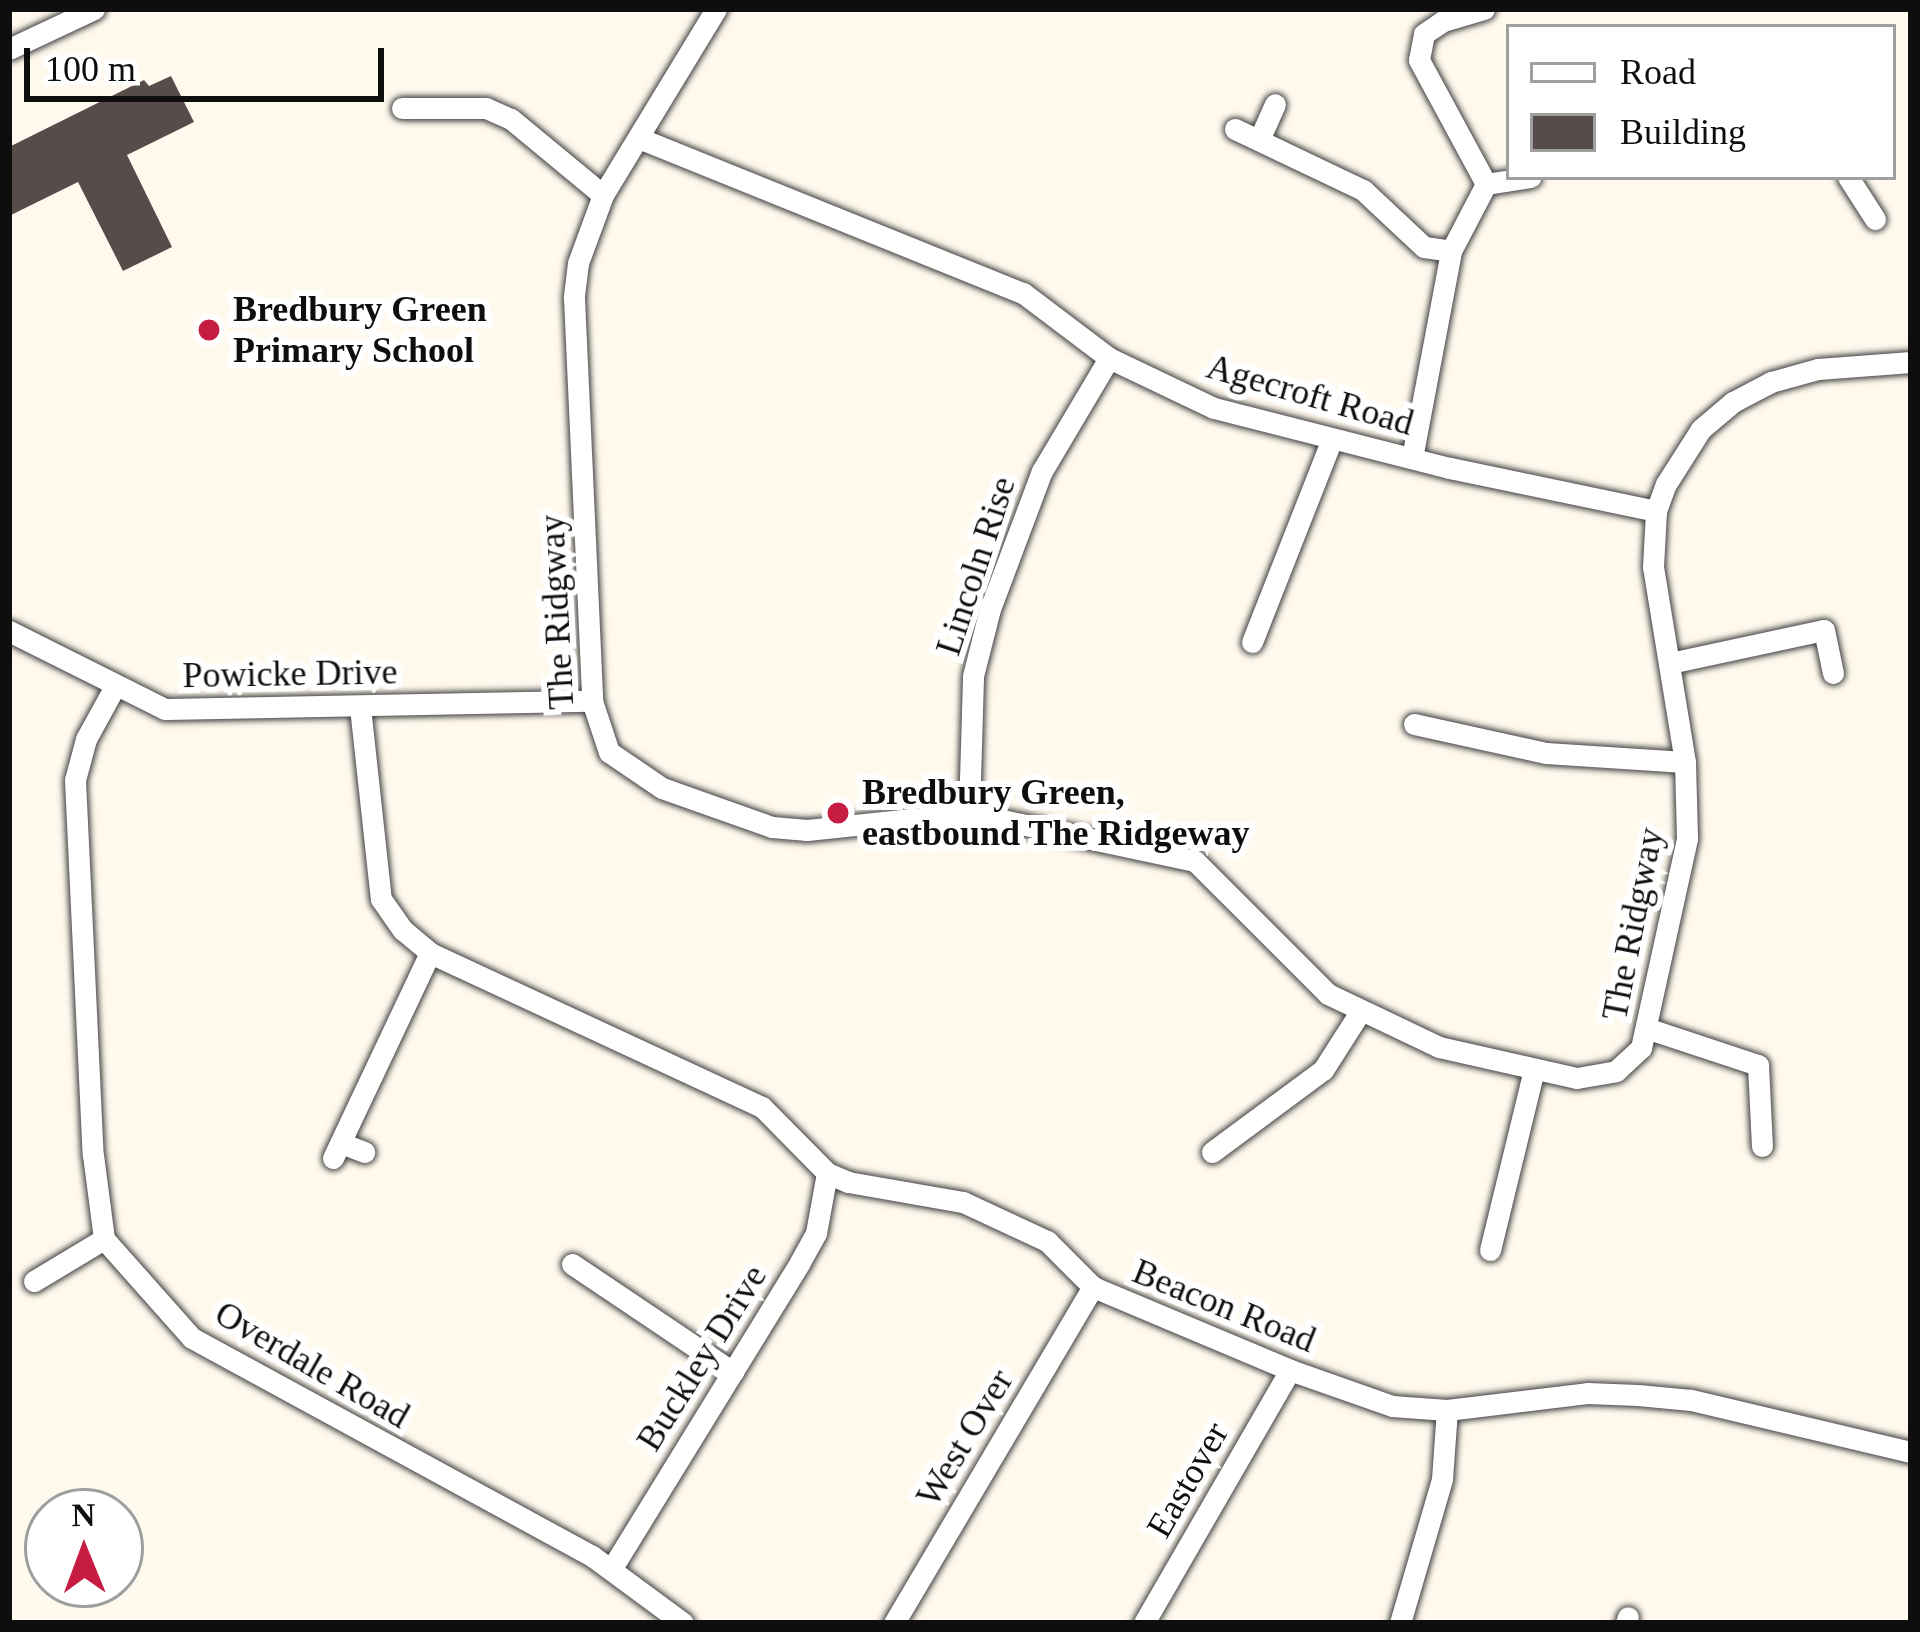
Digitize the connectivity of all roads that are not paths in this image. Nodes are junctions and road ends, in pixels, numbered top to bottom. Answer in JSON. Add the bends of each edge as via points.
{"nodes":[{"id":1,"x":94,"y":9,"type":"edge"},
{"id":2,"x":716,"y":9,"type":"edge"},
{"id":3,"x":1484,"y":9,"type":"edge"},
{"id":4,"x":9,"y":49,"type":"edge"},
{"id":5,"x":1275,"y":104,"type":"dead end"},
{"id":6,"x":402,"y":108,"type":"dead end"},
{"id":7,"x":1235,"y":129,"type":"dead end"},
{"id":8,"x":641,"y":140,"type":"junction"},
{"id":9,"x":1259,"y":140,"type":"junction"},
{"id":10,"x":1511,"y":180,"type":"edge"},
{"id":11,"x":1850,"y":180,"type":"edge"},
{"id":12,"x":1486,"y":184,"type":"junction"},
{"id":13,"x":604,"y":195,"type":"junction"},
{"id":14,"x":1875,"y":219,"type":"dead end"},
{"id":15,"x":1451,"y":251,"type":"junction"},
{"id":16,"x":1109,"y":358,"type":"junction"},
{"id":17,"x":1911,"y":362,"type":"edge"},
{"id":18,"x":1332,"y":439,"type":"junction"},
{"id":19,"x":1412,"y":458,"type":"junction"},
{"id":20,"x":1656,"y":512,"type":"junction"},
{"id":21,"x":9,"y":631,"type":"edge"},
{"id":22,"x":1252,"y":642,"type":"dead end"},
{"id":23,"x":1670,"y":663,"type":"junction"},
{"id":24,"x":1833,"y":673,"type":"dead end"},
{"id":25,"x":114,"y":688,"type":"junction"},
{"id":26,"x":592,"y":701,"type":"junction"},
{"id":27,"x":360,"y":707,"type":"junction"},
{"id":28,"x":1414,"y":724,"type":"dead end"},
{"id":29,"x":1685,"y":762,"type":"junction"},
{"id":30,"x":968,"y":813,"type":"junction"},
{"id":31,"x":430,"y":953,"type":"junction"},
{"id":32,"x":1360,"y":1012,"type":"junction"},
{"id":33,"x":1649,"y":1029,"type":"junction"},
{"id":34,"x":1534,"y":1069,"type":"junction"},
{"id":35,"x":1762,"y":1146,"type":"dead end"},
{"id":36,"x":364,"y":1152,"type":"dead end"},
{"id":37,"x":1212,"y":1152,"type":"dead end"},
{"id":38,"x":827,"y":1173,"type":"junction"},
{"id":39,"x":104,"y":1239,"type":"junction"},
{"id":40,"x":1490,"y":1250,"type":"dead end"},
{"id":41,"x":572,"y":1264,"type":"dead end"},
{"id":42,"x":34,"y":1281,"type":"dead end"},
{"id":43,"x":1093,"y":1287,"type":"junction"},
{"id":44,"x":1290,"y":1370,"type":"junction"},
{"id":45,"x":733,"y":1372,"type":"junction"},
{"id":46,"x":1447,"y":1410,"type":"junction"},
{"id":47,"x":1911,"y":1452,"type":"edge"},
{"id":48,"x":612,"y":1568,"type":"junction"},
{"id":49,"x":683,"y":1623,"type":"edge"},
{"id":50,"x":894,"y":1623,"type":"edge"},
{"id":51,"x":1144,"y":1623,"type":"edge"},
{"id":52,"x":1400,"y":1623,"type":"edge"}],
"edges":[{"from":1,"to":4,"type":"street"},
{"from":2,"to":8,"type":"street","name":"The Ridgway"},
{"from":3,"to":12,"type":"street","via":[[1424,34],[1419,60]]},
{"from":5,"to":9,"type":"street"},
{"from":6,"to":13,"type":"street","via":[[486,108]]},
{"from":7,"to":9,"type":"street"},
{"from":8,"to":13,"type":"street","name":"The Ridgway"},
{"from":8,"to":16,"type":"street","name":"Agecroft Road","via":[[1023,293]]},
{"from":9,"to":15,"type":"street","via":[[1363,190],[1424,247]]},
{"from":10,"to":12,"type":"street"},
{"from":11,"to":14,"type":"street"},
{"from":12,"to":15,"type":"street"},
{"from":13,"to":26,"type":"street","name":"The Ridgway","via":[[587,229],[574,298]]},
{"from":15,"to":19,"type":"street"},
{"from":16,"to":18,"type":"street","name":"Agecroft Road","via":[[1214,408]]},
{"from":16,"to":30,"type":"street","name":"Lincoln Rise","via":[[1042,471],[990,609],[973,676]]},
{"from":17,"to":20,"type":"street","name":"The Ridgway","via":[[1819,368],[1733,402],[1679,457]]},
{"from":18,"to":19,"type":"street","name":"Agecroft Road"},
{"from":18,"to":22,"type":"street"},
{"from":19,"to":20,"type":"street","name":"Agecroft Road"},
{"from":20,"to":23,"type":"street","name":"The Ridgway","via":[[1653,567]]},
{"from":21,"to":25,"type":"street","name":"Powicke Drive"},
{"from":23,"to":24,"type":"street","via":[[1824,630]]},
{"from":23,"to":29,"type":"street","name":"The Ridgway"},
{"from":25,"to":27,"type":"street","name":"Powicke Drive","via":[[165,709]]},
{"from":25,"to":39,"type":"street","via":[[75,780],[92,1155]]},
{"from":26,"to":27,"type":"street","name":"Powicke Drive"},
{"from":26,"to":30,"type":"street","name":"The Ridgway","via":[[618,763],[662,788],[772,827]]},
{"from":27,"to":31,"type":"street","via":[[381,898]]},
{"from":28,"to":29,"type":"street","via":[[1546,753]]},
{"from":29,"to":33,"type":"street","name":"The Ridgway","via":[[1687,838]]},
{"from":30,"to":32,"type":"street","name":"The Ridgway","via":[[1195,861],[1328,994]]},
{"from":31,"to":36,"type":"street","via":[[337,1151]]},
{"from":31,"to":38,"type":"street","via":[[762,1107]]},
{"from":32,"to":34,"type":"street","name":"The Ridgway","via":[[1439,1047]]},
{"from":32,"to":37,"type":"street","via":[[1323,1070]]},
{"from":33,"to":34,"type":"street","name":"The Ridgway","via":[[1634,1057],[1603,1076]]},
{"from":33,"to":35,"type":"street","via":[[1758,1065]]},
{"from":34,"to":40,"type":"street"},
{"from":38,"to":43,"type":"street","name":"Beacon Road","via":[[963,1202],[1046,1241]]},
{"from":38,"to":45,"type":"street","name":"Buckley Drive","via":[[816,1233]]},
{"from":39,"to":42,"type":"street"},
{"from":39,"to":48,"type":"street","name":"Overdale Road","via":[[192,1338]]},
{"from":41,"to":45,"type":"street"},
{"from":43,"to":44,"type":"street","name":"Beacon Road"},
{"from":43,"to":50,"type":"street","name":"West Over"},
{"from":44,"to":46,"type":"street","name":"Beacon Road","via":[[1392,1406]]},
{"from":44,"to":51,"type":"street","name":"Eastover"},
{"from":45,"to":48,"type":"street","name":"Buckley Drive"},
{"from":46,"to":47,"type":"street","name":"Beacon Road","via":[[1638,1395]]},
{"from":46,"to":52,"type":"street","via":[[1442,1479]]},
{"from":48,"to":49,"type":"street","name":"Overdale Road"}]}
